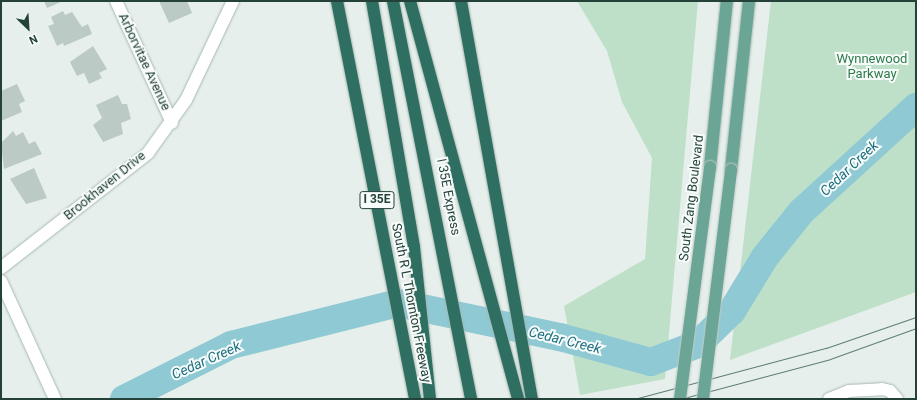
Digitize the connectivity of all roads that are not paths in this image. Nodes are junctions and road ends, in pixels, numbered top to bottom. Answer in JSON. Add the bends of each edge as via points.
{"nodes":[{"id":1,"x":116,"y":1,"type":"edge"},
{"id":2,"x":233,"y":1,"type":"edge"},
{"id":3,"x":337,"y":1,"type":"edge"},
{"id":4,"x":372,"y":1,"type":"edge"},
{"id":5,"x":393,"y":1,"type":"edge"},
{"id":6,"x":410,"y":1,"type":"edge"},
{"id":7,"x":461,"y":1,"type":"edge"},
{"id":8,"x":727,"y":1,"type":"edge"},
{"id":9,"x":749,"y":1,"type":"edge"},
{"id":10,"x":172,"y":123,"type":"junction"},
{"id":11,"x":1,"y":268,"type":"edge"},
{"id":12,"x":1,"y":281,"type":"edge"},
{"id":13,"x":55,"y":399,"type":"edge"},
{"id":14,"x":415,"y":399,"type":"edge"},
{"id":15,"x":430,"y":399,"type":"edge"},
{"id":16,"x":471,"y":399,"type":"edge"},
{"id":17,"x":518,"y":399,"type":"edge"},
{"id":18,"x":532,"y":399,"type":"edge"},
{"id":19,"x":680,"y":399,"type":"edge"},
{"id":20,"x":703,"y":399,"type":"edge"},
{"id":21,"x":829,"y":399,"type":"edge"},
{"id":22,"x":897,"y":399,"type":"edge"}],
"edges":[{"from":1,"to":10,"type":"street","name":"Arborvitae Avenue"},
{"from":2,"to":10,"type":"street","name":"Brookhaven Drive"},
{"from":3,"to":14,"type":"highway","name":"South R L Thornton Freeway","number":"I 35E"},
{"from":4,"to":15,"type":"highway","via":[[414,247]]},
{"from":5,"to":16,"type":"highway","name":"I 35E Express"},
{"from":6,"to":17,"type":"highway"},
{"from":7,"to":18,"type":"highway"},
{"from":8,"to":19,"type":"main road","name":"South Zang Boulevard","bridge":true,"via":[[710,167]]},
{"from":9,"to":20,"type":"main road","bridge":true},
{"from":10,"to":11,"type":"street","name":"Brookhaven Drive","via":[[127,172]]},
{"from":12,"to":13,"type":"street"},
{"from":21,"to":22,"type":"street","via":[[849,391],[882,389],[890,390]]}]}
